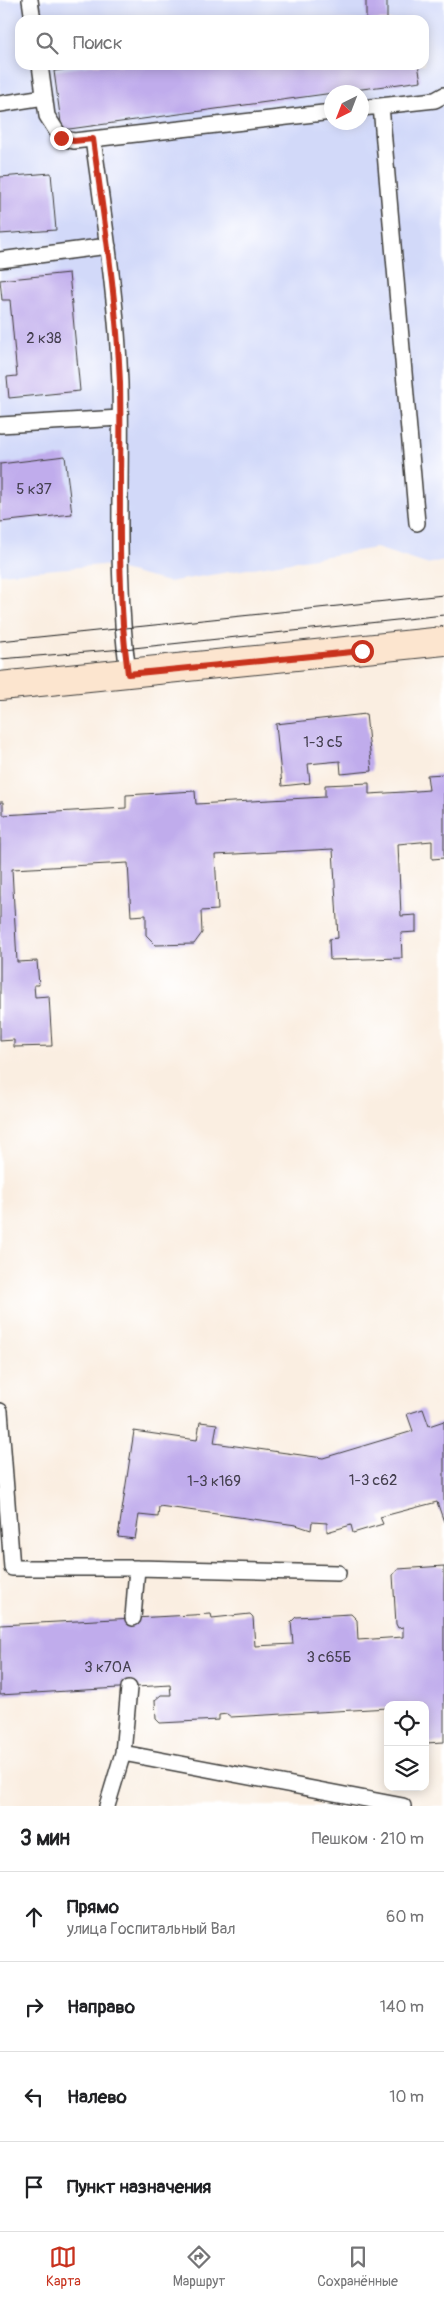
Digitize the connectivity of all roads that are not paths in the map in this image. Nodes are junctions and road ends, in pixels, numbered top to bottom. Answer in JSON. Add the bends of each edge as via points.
{"nodes":[{"id":1,"x":30,"y":0,"type":"edge"},
{"id":2,"x":32,"y":15,"type":"edge"},
{"id":3,"x":41,"y":70,"type":"edge"},
{"id":4,"x":444,"y":95,"type":"edge"},
{"id":5,"x":44,"y":97,"type":"junction"},
{"id":6,"x":0,"y":104,"type":"edge"},
{"id":7,"x":382,"y":106,"type":"junction"},
{"id":8,"x":369,"y":107,"type":"edge"},
{"id":9,"x":324,"y":113,"type":"edge"},
{"id":10,"x":93,"y":139,"type":"junction"},
{"id":11,"x":108,"y":246,"type":"junction"},
{"id":12,"x":0,"y":260,"type":"edge"},
{"id":13,"x":120,"y":418,"type":"junction"},
{"id":14,"x":0,"y":425,"type":"edge"},
{"id":15,"x":417,"y":523,"type":"dead end"},
{"id":16,"x":444,"y":641,"type":"edge"},
{"id":17,"x":128,"y":674,"type":"junction"},
{"id":18,"x":0,"y":686,"type":"edge"},
{"id":19,"x":0,"y":1411,"type":"edge"},
{"id":20,"x":138,"y":1568,"type":"junction"},
{"id":21,"x":338,"y":1573,"type":"dead end"},
{"id":22,"x":133,"y":1618,"type":"dead end"},
{"id":23,"x":129,"y":1688,"type":"dead end"},
{"id":24,"x":124,"y":1753,"type":"junction"},
{"id":25,"x":107,"y":1806,"type":"edge"},
{"id":26,"x":403,"y":1806,"type":"edge"}],
"edges":[{"from":1,"to":2,"type":"lane"},
{"from":3,"to":5,"type":"lane"},
{"from":4,"to":7,"type":"lane","via":[[435,100]]},
{"from":5,"to":6,"type":"lane"},
{"from":5,"to":10,"type":"lane","via":[[47,116],[61,138],[74,141]]},
{"from":7,"to":8,"type":"lane"},
{"from":7,"to":15,"type":"lane"},
{"from":9,"to":10,"type":"lane"},
{"from":10,"to":11,"type":"lane"},
{"from":11,"to":12,"type":"lane"},
{"from":11,"to":13,"type":"lane","via":[[120,382]]},
{"from":13,"to":14,"type":"lane"},
{"from":13,"to":17,"type":"lane","via":[[120,570],[122,629]]},
{"from":16,"to":17,"type":"main road"},
{"from":17,"to":18,"type":"main road"},
{"from":19,"to":20,"type":"lane","via":[[12,1568]]},
{"from":20,"to":21,"type":"lane"},
{"from":20,"to":22,"type":"lane"},
{"from":23,"to":24,"type":"lane"},
{"from":24,"to":25,"type":"lane"},
{"from":24,"to":26,"type":"lane"}]}
